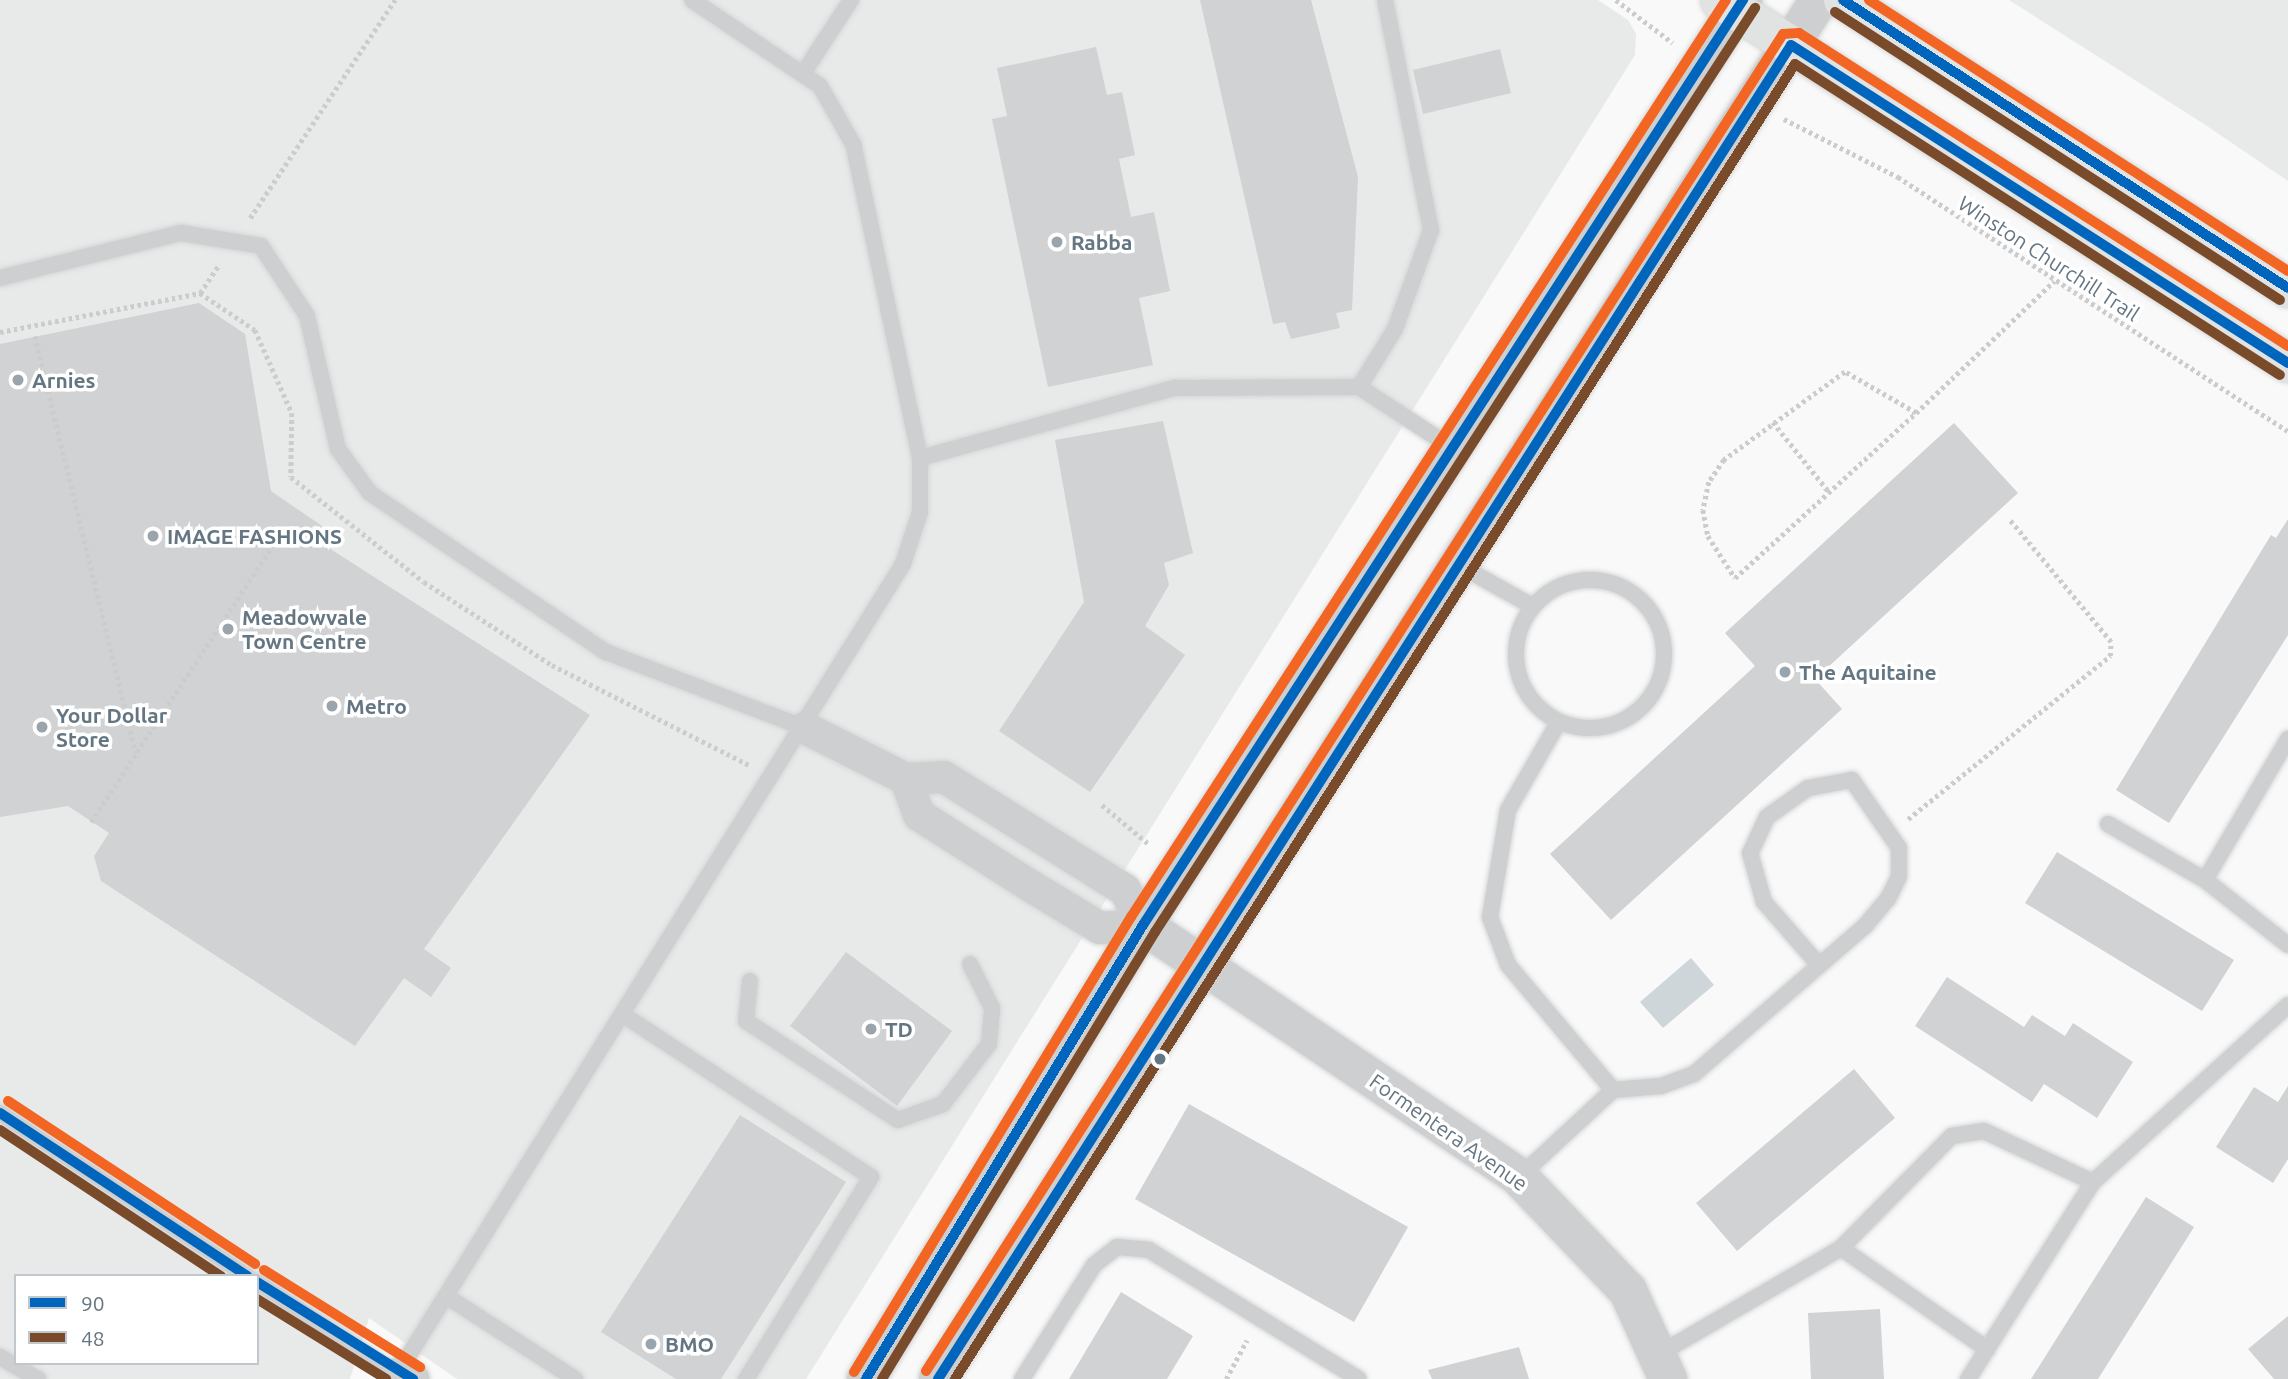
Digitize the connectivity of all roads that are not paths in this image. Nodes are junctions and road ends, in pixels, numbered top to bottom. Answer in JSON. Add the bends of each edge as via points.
{"nodes":[{"id":1,"x":692,"y":0,"type":"edge"},
{"id":2,"x":851,"y":0,"type":"edge"},
{"id":3,"x":1385,"y":0,"type":"edge"},
{"id":4,"x":1819,"y":0,"type":"edge"},
{"id":5,"x":1843,"y":0,"type":"edge"},
{"id":6,"x":1733,"y":3,"type":"edge"},
{"id":7,"x":1791,"y":45,"type":"junction"},
{"id":8,"x":804,"y":72,"type":"junction"},
{"id":9,"x":0,"y":278,"type":"edge"},
{"id":10,"x":2288,"y":288,"type":"edge"},
{"id":11,"x":2288,"y":363,"type":"edge"},
{"id":12,"x":1359,"y":387,"type":"junction"},
{"id":13,"x":1454,"y":449,"type":"junction"},
{"id":14,"x":920,"y":458,"type":"junction"},
{"id":15,"x":1457,"y":564,"type":"junction"},
{"id":16,"x":1532,"y":606,"type":"junction"},
{"id":17,"x":1558,"y":723,"type":"junction"},
{"id":18,"x":805,"y":728,"type":"junction"},
{"id":19,"x":2288,"y":738,"type":"edge"},
{"id":20,"x":906,"y":779,"type":"junction"},
{"id":21,"x":2108,"y":824,"type":"dead end"},
{"id":22,"x":2205,"y":880,"type":"junction"},
{"id":23,"x":1143,"y":925,"type":"junction"},
{"id":24,"x":2288,"y":945,"type":"edge"},
{"id":25,"x":970,"y":964,"type":"dead end"},
{"id":26,"x":1818,"y":964,"type":"junction"},
{"id":27,"x":1205,"y":967,"type":"junction"},
{"id":28,"x":750,"y":981,"type":"dead end"},
{"id":29,"x":2288,"y":1005,"type":"edge"},
{"id":30,"x":625,"y":1016,"type":"junction"},
{"id":31,"x":1613,"y":1090,"type":"junction"},
{"id":32,"x":0,"y":1113,"type":"edge"},
{"id":33,"x":1519,"y":1177,"type":"junction"},
{"id":34,"x":2093,"y":1182,"type":"junction"},
{"id":35,"x":1841,"y":1248,"type":"junction"},
{"id":36,"x":244,"y":1274,"type":"edge"},
{"id":37,"x":259,"y":1283,"type":"edge"},
{"id":38,"x":449,"y":1298,"type":"junction"},
{"id":39,"x":1986,"y":1349,"type":"junction"},
{"id":40,"x":0,"y":1357,"type":"edge"},
{"id":41,"x":1663,"y":1366,"type":"edge"},
{"id":42,"x":401,"y":1378,"type":"edge"},
{"id":43,"x":38,"y":1379,"type":"edge"},
{"id":44,"x":575,"y":1379,"type":"edge"},
{"id":45,"x":746,"y":1379,"type":"edge"},
{"id":46,"x":866,"y":1379,"type":"edge"},
{"id":47,"x":938,"y":1379,"type":"edge"},
{"id":48,"x":1021,"y":1379,"type":"edge"},
{"id":49,"x":1360,"y":1379,"type":"edge"},
{"id":50,"x":1968,"y":1379,"type":"edge"}],
"edges":[{"from":1,"to":8,"type":"lane"},
{"from":2,"to":8,"type":"lane"},
{"from":3,"to":12,"type":"lane","via":[[1431,230],[1395,329]]},
{"from":4,"to":7,"type":"street"},
{"from":5,"to":10,"type":"main road"},
{"from":6,"to":7,"type":"main road"},
{"from":6,"to":13,"type":"street"},
{"from":7,"to":11,"type":"main road"},
{"from":7,"to":15,"type":"street"},
{"from":8,"to":14,"type":"lane","via":[[820,86],[853,144]]},
{"from":9,"to":18,"type":"lane","via":[[181,233],[261,246],[307,316],[338,449],[370,493],[606,652]]},
{"from":12,"to":13,"type":"lane"},
{"from":12,"to":14,"type":"lane","via":[[1175,388]]},
{"from":13,"to":23,"type":"street"},
{"from":14,"to":18,"type":"lane","via":[[920,512],[902,564]]},
{"from":15,"to":16,"type":"lane"},
{"from":15,"to":27,"type":"street","via":[[1238,903],[1235,921]]},
{"from":16,"to":17,"type":"lane","via":[[1515,648],[1516,671],[1525,692]]},
{"from":16,"to":17,"type":"lane","via":[[1575,581],[1625,588],[1659,625],[1665,650],[1656,687],[1632,716],[1609,726]]},
{"from":17,"to":31,"type":"lane","via":[[1508,810],[1490,917],[1507,965]]},
{"from":18,"to":20,"type":"street"},
{"from":18,"to":30,"type":"lane"},
{"from":19,"to":22,"type":"lane"},
{"from":20,"to":23,"type":"street","via":[[944,777],[1125,890]]},
{"from":20,"to":23,"type":"street","via":[[919,815],[1029,885],[1100,928]]},
{"from":21,"to":22,"type":"lane"},
{"from":22,"to":24,"type":"lane"},
{"from":23,"to":27,"type":"street","name":"Formentera Avenue"},
{"from":23,"to":46,"type":"street"},
{"from":25,"to":28,"type":"lane","via":[[992,1008],[989,1044],[943,1104],[898,1121],[746,1021]]},
{"from":26,"to":26,"type":"lane","via":[[1888,899],[1899,876],[1893,831],[1852,780],[1835,778],[1808,788],[1767,817],[1756,835],[1752,875],[1764,902]]},
{"from":26,"to":31,"type":"lane","via":[[1694,1074],[1661,1086]]},
{"from":27,"to":33,"type":"street","name":"Formentera Avenue"},
{"from":27,"to":47,"type":"street"},
{"from":29,"to":34,"type":"lane"},
{"from":30,"to":38,"type":"lane"},
{"from":30,"to":45,"type":"lane","via":[[872,1177]]},
{"from":31,"to":33,"type":"lane"},
{"from":32,"to":36,"type":"lane"},
{"from":33,"to":41,"type":"street","name":"Formentera Avenue","via":[[1629,1291]]},
{"from":34,"to":35,"type":"lane","via":[[1984,1131],[1952,1136]]},
{"from":34,"to":39,"type":"lane"},
{"from":35,"to":39,"type":"lane"},
{"from":35,"to":41,"type":"lane"},
{"from":37,"to":42,"type":"lane"},
{"from":38,"to":42,"type":"lane"},
{"from":38,"to":44,"type":"lane"},
{"from":39,"to":50,"type":"lane"},
{"from":40,"to":43,"type":"lane"},
{"from":48,"to":49,"type":"lane","via":[[1094,1265],[1117,1247],[1149,1250]]}]}
